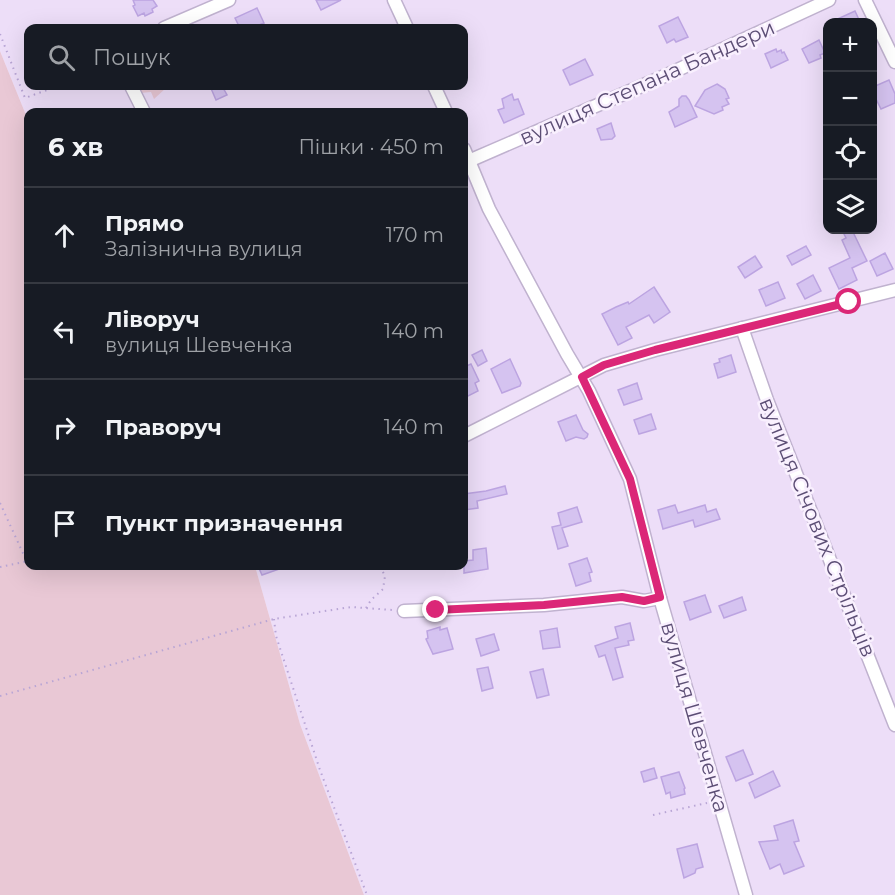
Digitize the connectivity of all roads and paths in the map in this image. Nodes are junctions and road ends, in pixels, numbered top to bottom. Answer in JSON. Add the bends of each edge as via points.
{"nodes":[{"id":1,"x":229,"y":0,"type":"edge"},
{"id":2,"x":394,"y":0,"type":"edge"},
{"id":3,"x":829,"y":0,"type":"edge"},
{"id":4,"x":865,"y":0,"type":"edge"},
{"id":5,"x":173,"y":24,"type":"edge"},
{"id":6,"x":405,"y":24,"type":"edge"},
{"id":7,"x":0,"y":34,"type":"edge"},
{"id":8,"x":895,"y":62,"type":"edge"},
{"id":9,"x":47,"y":90,"type":"edge"},
{"id":10,"x":133,"y":90,"type":"edge"},
{"id":11,"x":436,"y":90,"type":"edge"},
{"id":12,"x":142,"y":108,"type":"edge"},
{"id":13,"x":444,"y":108,"type":"edge"},
{"id":14,"x":468,"y":156,"type":"edge"},
{"id":15,"x":468,"y":164,"type":"edge"},
{"id":16,"x":895,"y":290,"type":"edge"},
{"id":17,"x":742,"y":328,"type":"junction"},
{"id":18,"x":582,"y":377,"type":"junction"},
{"id":19,"x":468,"y":434,"type":"edge"},
{"id":20,"x":0,"y":502,"type":"edge"},
{"id":21,"x":24,"y":553,"type":"edge"},
{"id":22,"x":24,"y":562,"type":"edge"},
{"id":23,"x":0,"y":567,"type":"edge"},
{"id":24,"x":382,"y":570,"type":"edge"},
{"id":25,"x":660,"y":597,"type":"junction"},
{"id":26,"x":366,"y":608,"type":"junction"},
{"id":27,"x":404,"y":611,"type":"joint"},
{"id":28,"x":274,"y":619,"type":"junction"},
{"id":29,"x":0,"y":696,"type":"edge"},
{"id":30,"x":895,"y":725,"type":"edge"},
{"id":31,"x":719,"y":801,"type":"junction"},
{"id":32,"x":653,"y":815,"type":"dead end"},
{"id":33,"x":367,"y":895,"type":"edge"},
{"id":34,"x":746,"y":895,"type":"edge"}],
"edges":[{"from":1,"to":5,"type":"street"},
{"from":2,"to":6,"type":"street"},
{"from":3,"to":14,"type":"street","name":"вулиця Степана Бандери","via":[[660,78]]},
{"from":4,"to":8,"type":"street"},
{"from":7,"to":9,"type":"path","via":[[25,98]]},
{"from":10,"to":12,"type":"street"},
{"from":11,"to":13,"type":"street"},
{"from":15,"to":18,"type":"street","name":"вулиця Шевченка"},
{"from":16,"to":17,"type":"street"},
{"from":17,"to":18,"type":"street","via":[[604,365]]},
{"from":17,"to":30,"type":"street","name":"вулиця Січових Стрільців"},
{"from":18,"to":19,"type":"street"},
{"from":18,"to":25,"type":"street","name":"вулиця Шевченка","via":[[630,479]]},
{"from":20,"to":21,"type":"path"},
{"from":22,"to":23,"type":"path"},
{"from":24,"to":26,"type":"path","via":[[383,589]]},
{"from":25,"to":27,"type":"street","via":[[644,601],[622,597]]},
{"from":25,"to":31,"type":"street","name":"вулиця Шевченка"},
{"from":26,"to":27,"type":"path"},
{"from":26,"to":28,"type":"path"},
{"from":28,"to":29,"type":"path"},
{"from":28,"to":33,"type":"path","via":[[276,636],[320,770]]},
{"from":31,"to":32,"type":"path"},
{"from":31,"to":34,"type":"street","name":"вулиця Шевченка"}]}
